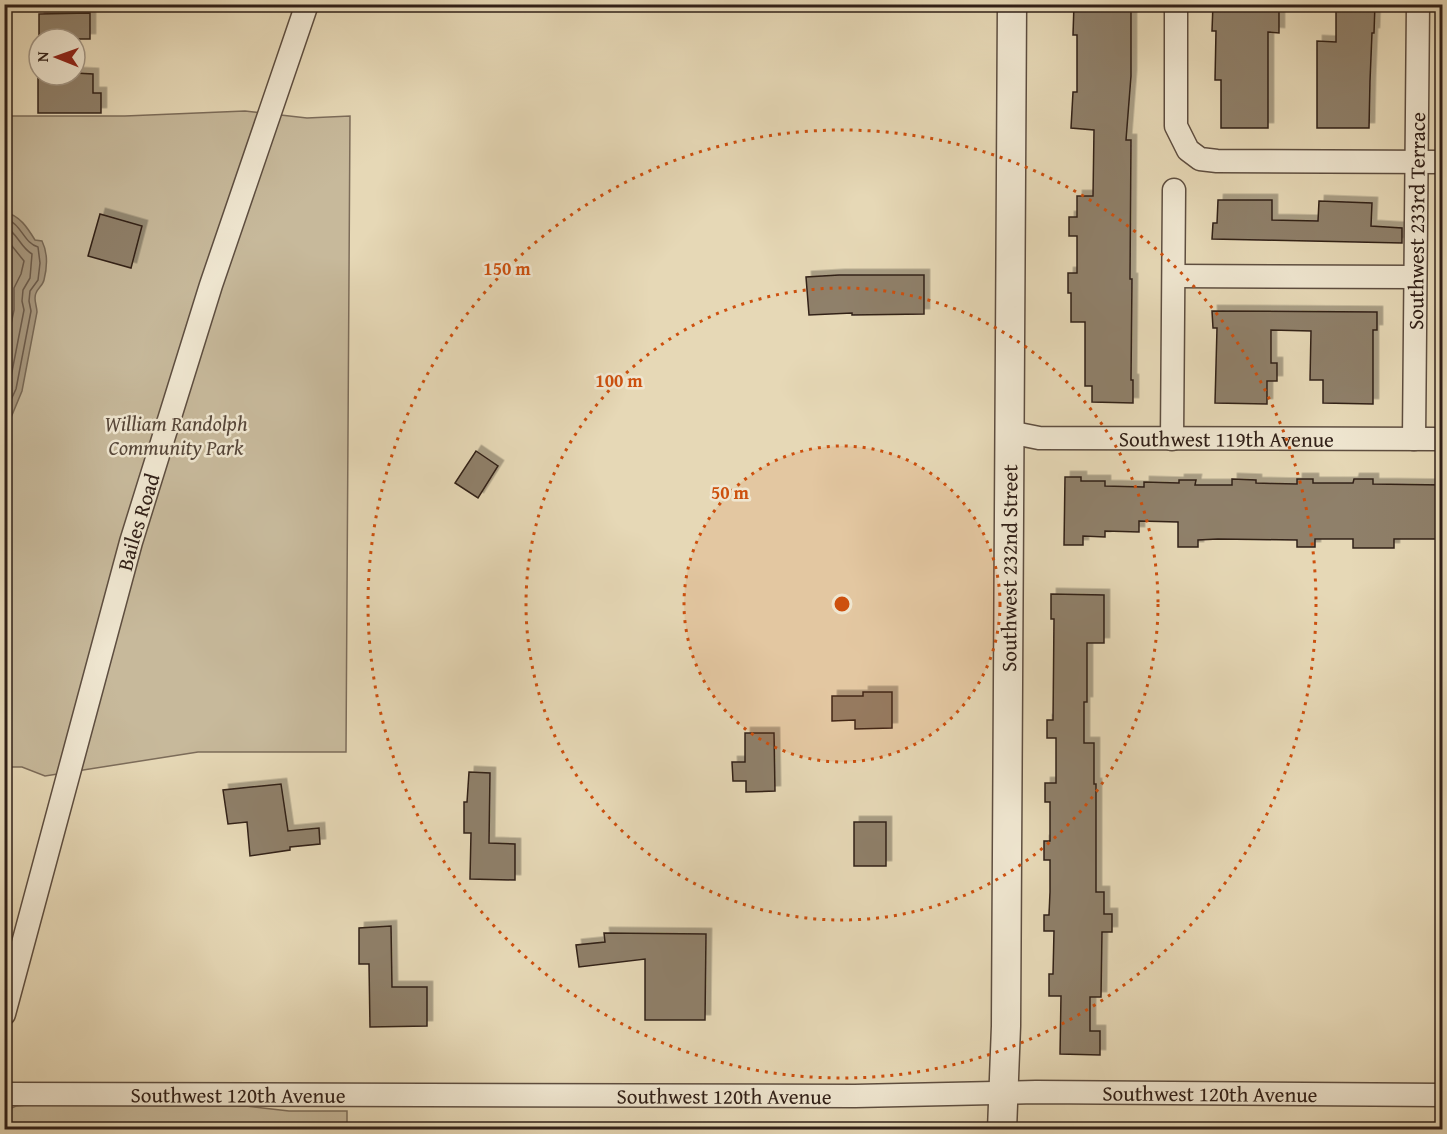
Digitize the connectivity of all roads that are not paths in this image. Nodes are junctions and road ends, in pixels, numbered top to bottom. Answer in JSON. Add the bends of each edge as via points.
{"nodes":[{"id":1,"x":307,"y":4,"type":"edge"},
{"id":2,"x":1012,"y":4,"type":"edge"},
{"id":3,"x":1176,"y":4,"type":"edge"},
{"id":4,"x":1418,"y":4,"type":"edge"},
{"id":5,"x":1416,"y":162,"type":"junction"},
{"id":6,"x":1443,"y":162,"type":"edge"},
{"id":7,"x":1174,"y":190,"type":"dead end"},
{"id":8,"x":1174,"y":276,"type":"junction"},
{"id":9,"x":1415,"y":277,"type":"junction"},
{"id":10,"x":1009,"y":432,"type":"junction"},
{"id":11,"x":1172,"y":439,"type":"junction"},
{"id":12,"x":1414,"y":439,"type":"junction"},
{"id":13,"x":1443,"y":439,"type":"edge"},
{"id":14,"x":4,"y":1014,"type":"edge"},
{"id":15,"x":4,"y":1094,"type":"edge"},
{"id":16,"x":1003,"y":1094,"type":"junction"},
{"id":17,"x":1443,"y":1095,"type":"edge"},
{"id":18,"x":1002,"y":1130,"type":"edge"}],
"edges":[{"from":1,"to":14,"type":"street","name":"Bailes Road","via":[[211,285],[131,542]]},
{"from":2,"to":10,"type":"street","name":"Southwest 232nd Street"},
{"from":3,"to":5,"type":"street","via":[[1175,116],[1179,136],[1200,159]]},
{"from":4,"to":5,"type":"street","name":"Southwest 233rd Terrace"},
{"from":5,"to":6,"type":"street"},
{"from":5,"to":9,"type":"street","name":"Southwest 233rd Terrace"},
{"from":7,"to":8,"type":"street"},
{"from":8,"to":9,"type":"street"},
{"from":8,"to":11,"type":"street"},
{"from":9,"to":12,"type":"street","name":"Southwest 233rd Terrace"},
{"from":10,"to":11,"type":"street","name":"Southwest 119th Avenue","via":[[1039,438]]},
{"from":10,"to":16,"type":"street","name":"Southwest 232nd Street"},
{"from":11,"to":12,"type":"street","name":"Southwest 119th Avenue"},
{"from":12,"to":13,"type":"street","name":"Southwest 119th Avenue"},
{"from":15,"to":16,"type":"street","name":"Southwest 120th Avenue"},
{"from":16,"to":17,"type":"street","name":"Southwest 120th Avenue"},
{"from":16,"to":18,"type":"street","name":"Southwest 232nd Street"}]}
